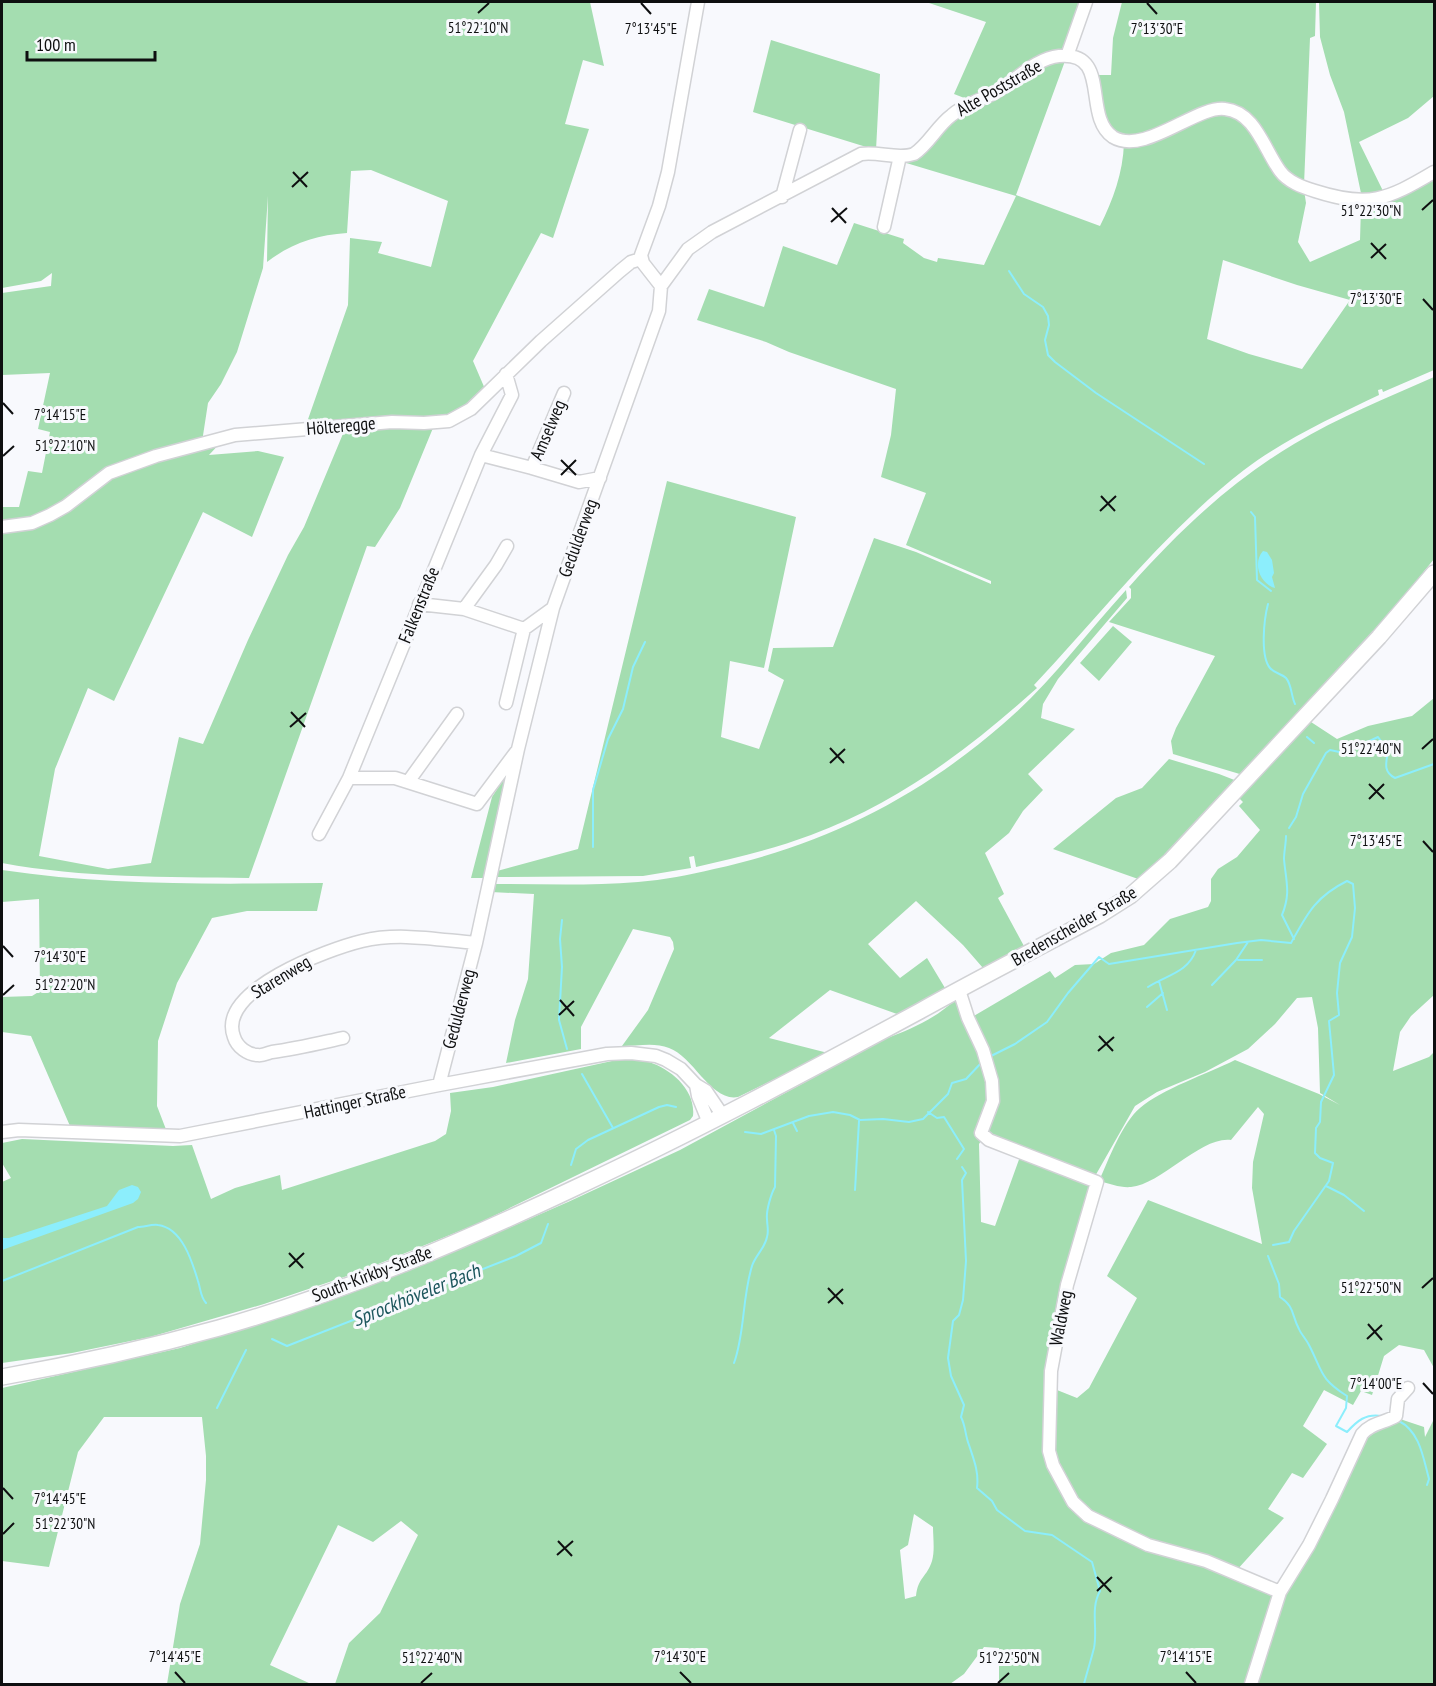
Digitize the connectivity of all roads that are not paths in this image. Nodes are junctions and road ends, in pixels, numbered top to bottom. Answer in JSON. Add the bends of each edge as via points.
{"nodes":[{"id":1,"x":698,"y":2,"type":"edge"},
{"id":2,"x":1086,"y":2,"type":"edge"},
{"id":3,"x":1067,"y":56,"type":"junction"},
{"id":4,"x":800,"y":130,"type":"dead end"},
{"id":5,"x":900,"y":156,"type":"junction"},
{"id":6,"x":1434,"y":172,"type":"edge"},
{"id":7,"x":782,"y":197,"type":"junction"},
{"id":8,"x":884,"y":227,"type":"dead end"},
{"id":9,"x":641,"y":259,"type":"junction"},
{"id":10,"x":661,"y":286,"type":"junction"},
{"id":11,"x":506,"y":374,"type":"junction"},
{"id":12,"x":564,"y":393,"type":"dead end"},
{"id":13,"x":482,"y":455,"type":"junction"},
{"id":14,"x":532,"y":468,"type":"junction"},
{"id":15,"x":600,"y":478,"type":"junction"},
{"id":16,"x":2,"y":527,"type":"edge"},
{"id":17,"x":507,"y":546,"type":"dead end"},
{"id":18,"x":1431,"y":581,"type":"edge"},
{"id":19,"x":419,"y":604,"type":"junction"},
{"id":20,"x":553,"y":608,"type":"junction"},
{"id":21,"x":464,"y":609,"type":"junction"},
{"id":22,"x":524,"y":629,"type":"junction"},
{"id":23,"x":506,"y":704,"type":"dead end"},
{"id":24,"x":457,"y":714,"type":"dead end"},
{"id":25,"x":518,"y":749,"type":"junction"},
{"id":26,"x":349,"y":778,"type":"junction"},
{"id":27,"x":408,"y":782,"type":"junction"},
{"id":28,"x":319,"y":834,"type":"dead end"},
{"id":29,"x":476,"y":943,"type":"junction"},
{"id":30,"x":959,"y":990,"type":"junction"},
{"id":31,"x":343,"y":1038,"type":"dead end"},
{"id":32,"x":439,"y":1085,"type":"junction"},
{"id":33,"x":716,"y":1119,"type":"junction"},
{"id":34,"x":2,"y":1132,"type":"edge"},
{"id":35,"x":2,"y":1377,"type":"edge"},
{"id":36,"x":1408,"y":1388,"type":"dead end"},
{"id":37,"x":1280,"y":1592,"type":"junction"},
{"id":38,"x":1251,"y":1684,"type":"edge"}],
"edges":[{"from":1,"to":9,"type":"street","via":[[668,172]]},
{"from":2,"to":3,"type":"street"},
{"from":3,"to":5,"type":"street","name":"Alte Poststraße","via":[[1043,62],[995,93],[957,111],[918,151]]},
{"from":3,"to":6,"type":"street","via":[[1079,59],[1089,68],[1101,122],[1117,139],[1163,133],[1205,111],[1224,108],[1248,120],[1287,178],[1340,199],[1383,198]]},
{"from":4,"to":7,"type":"street"},
{"from":5,"to":7,"type":"street","via":[[861,154]]},
{"from":5,"to":8,"type":"street"},
{"from":7,"to":10,"type":"street","via":[[732,220],[688,249]]},
{"from":9,"to":10,"type":"street"},
{"from":9,"to":11,"type":"street","name":"Hölteregge","via":[[628,264]]},
{"from":10,"to":15,"type":"street","name":"Gedulderweg","via":[[659,311]]},
{"from":11,"to":13,"type":"street","name":"Falkenstraße","via":[[512,395]]},
{"from":11,"to":16,"type":"street","name":"Hölteregge","via":[[471,409],[449,421],[235,435],[109,472],[50,515]]},
{"from":12,"to":14,"type":"street","name":"Amselweg"},
{"from":13,"to":14,"type":"street","name":"Amselweg"},
{"from":13,"to":19,"type":"street","name":"Falkenstraße"},
{"from":14,"to":15,"type":"street","name":"Amselweg","via":[[579,483]]},
{"from":15,"to":20,"type":"street","name":"Gedulderweg"},
{"from":17,"to":21,"type":"street"},
{"from":18,"to":30,"type":"main road","name":"Bredenscheider Straße","via":[[1148,881],[1100,915]]},
{"from":19,"to":21,"type":"street"},
{"from":19,"to":26,"type":"street","name":"Falkenstraße"},
{"from":20,"to":22,"type":"street"},
{"from":20,"to":25,"type":"street","name":"Gedulderweg"},
{"from":21,"to":22,"type":"street"},
{"from":22,"to":23,"type":"street"},
{"from":24,"to":27,"type":"street"},
{"from":25,"to":27,"type":"street","via":[[477,804]]},
{"from":25,"to":29,"type":"street","name":"Gedulderweg"},
{"from":26,"to":27,"type":"street","via":[[395,778]]},
{"from":26,"to":28,"type":"street","name":"Falkenstraße"},
{"from":29,"to":31,"type":"street","name":"Starenweg","via":[[405,937],[363,941],[320,954],[296,964],[246,997],[232,1025],[240,1048],[258,1055]]},
{"from":29,"to":32,"type":"street","name":"Gedulderweg"},
{"from":30,"to":33,"type":"main road","name":"Bredenscheider Straße"},
{"from":30,"to":37,"type":"street","name":"Waldweg","via":[[992,1081],[993,1101],[981,1133],[989,1140],[1097,1182],[1067,1285],[1051,1371],[1049,1451],[1059,1479],[1080,1510],[1119,1532],[1148,1545],[1206,1561]]},
{"from":32,"to":33,"type":"street","name":"Hattinger Straße","via":[[607,1054],[657,1056],[706,1091]]},
{"from":32,"to":34,"type":"street","name":"Hattinger Straße","via":[[180,1136]]},
{"from":33,"to":35,"type":"main road","name":"South-Kirkby-Straße","via":[[469,1236],[294,1303],[143,1348]]},
{"from":36,"to":37,"type":"street","via":[[1398,1399],[1396,1416],[1367,1427],[1362,1434],[1309,1545]]},
{"from":37,"to":38,"type":"street"}]}
